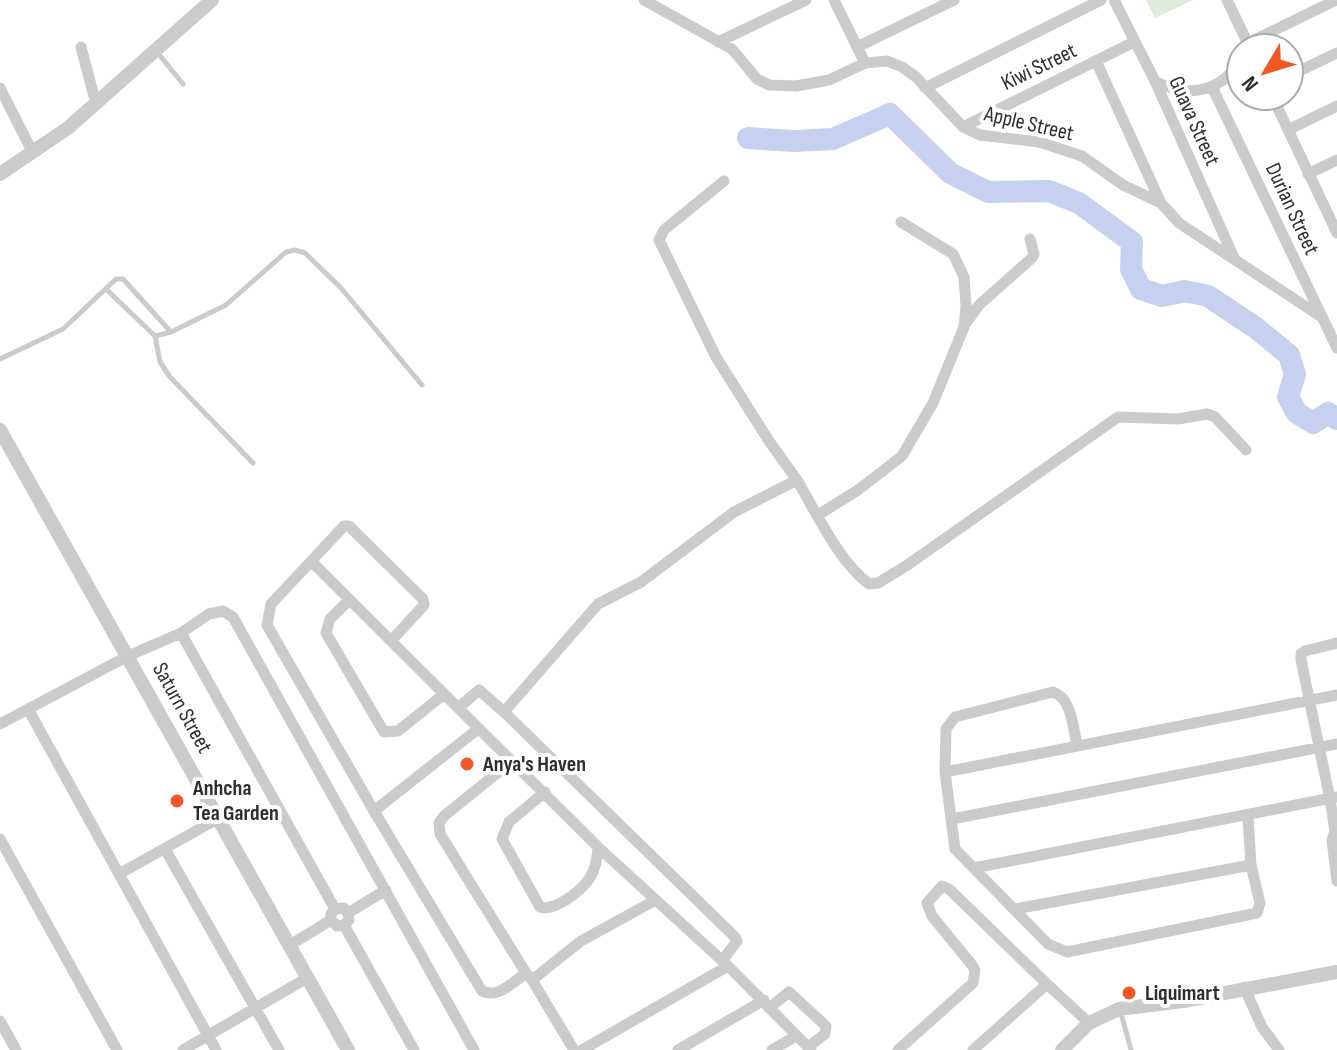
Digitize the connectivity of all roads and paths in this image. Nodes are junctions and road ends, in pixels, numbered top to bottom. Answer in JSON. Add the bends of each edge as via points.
{"nodes":[{"id":1,"x":212,"y":0,"type":"edge"},
{"id":2,"x":806,"y":0,"type":"edge"},
{"id":3,"x":834,"y":0,"type":"edge"},
{"id":4,"x":954,"y":0,"type":"edge"},
{"id":5,"x":1101,"y":0,"type":"edge"},
{"id":6,"x":1114,"y":0,"type":"edge"},
{"id":7,"x":1227,"y":0,"type":"edge"},
{"id":8,"x":1336,"y":0,"type":"edge"},
{"id":9,"x":652,"y":2,"type":"edge"},
{"id":10,"x":1242,"y":32,"type":"edge"},
{"id":11,"x":1275,"y":32,"type":"edge"},
{"id":12,"x":718,"y":42,"type":"junction"},
{"id":13,"x":1134,"y":42,"type":"junction"},
{"id":14,"x":81,"y":47,"type":"dead end"},
{"id":15,"x":857,"y":47,"type":"junction"},
{"id":16,"x":156,"y":51,"type":"junction"},
{"id":17,"x":1337,"y":53,"type":"edge"},
{"id":18,"x":1096,"y":61,"type":"junction"},
{"id":19,"x":865,"y":63,"type":"junction"},
{"id":20,"x":1305,"y":68,"type":"edge"},
{"id":21,"x":1225,"y":79,"type":"edge"},
{"id":22,"x":1155,"y":81,"type":"junction"},
{"id":23,"x":183,"y":84,"type":"dead end"},
{"id":24,"x":1212,"y":87,"type":"junction"},
{"id":25,"x":0,"y":88,"type":"edge"},
{"id":26,"x":925,"y":88,"type":"junction"},
{"id":27,"x":96,"y":104,"type":"junction"},
{"id":28,"x":1337,"y":106,"type":"edge"},
{"id":29,"x":1280,"y":112,"type":"edge"},
{"id":30,"x":963,"y":127,"type":"junction"},
{"id":31,"x":1288,"y":130,"type":"junction"},
{"id":32,"x":32,"y":151,"type":"junction"},
{"id":33,"x":1337,"y":160,"type":"edge"},
{"id":34,"x":0,"y":174,"type":"edge"},
{"id":35,"x":1308,"y":174,"type":"junction"},
{"id":36,"x":724,"y":181,"type":"dead end"},
{"id":37,"x":1161,"y":203,"type":"junction"},
{"id":38,"x":1334,"y":220,"type":"edge"},
{"id":39,"x":901,"y":222,"type":"dead end"},
{"id":40,"x":1337,"y":233,"type":"edge"},
{"id":41,"x":1030,"y":239,"type":"dead end"},
{"id":42,"x":1235,"y":260,"type":"junction"},
{"id":43,"x":106,"y":289,"type":"junction"},
{"id":44,"x":1320,"y":316,"type":"junction"},
{"id":45,"x":964,"y":327,"type":"junction"},
{"id":46,"x":171,"y":332,"type":"junction"},
{"id":47,"x":155,"y":336,"type":"junction"},
{"id":48,"x":1337,"y":348,"type":"edge"},
{"id":49,"x":0,"y":359,"type":"edge"},
{"id":50,"x":422,"y":385,"type":"dead end"},
{"id":51,"x":0,"y":430,"type":"edge"},
{"id":52,"x":1246,"y":450,"type":"dead end"},
{"id":53,"x":253,"y":463,"type":"dead end"},
{"id":54,"x":797,"y":480,"type":"junction"},
{"id":55,"x":818,"y":515,"type":"junction"},
{"id":56,"x":311,"y":561,"type":"junction"},
{"id":57,"x":348,"y":601,"type":"junction"},
{"id":58,"x":181,"y":633,"type":"junction"},
{"id":59,"x":391,"y":641,"type":"junction"},
{"id":60,"x":1337,"y":643,"type":"edge"},
{"id":61,"x":128,"y":656,"type":"junction"},
{"id":62,"x":443,"y":695,"type":"junction"},
{"id":63,"x":1337,"y":695,"type":"edge"},
{"id":64,"x":1310,"y":701,"type":"junction"},
{"id":65,"x":458,"y":708,"type":"junction"},
{"id":66,"x":28,"y":709,"type":"junction"},
{"id":67,"x":504,"y":712,"type":"junction"},
{"id":68,"x":0,"y":724,"type":"edge"},
{"id":69,"x":478,"y":729,"type":"junction"},
{"id":70,"x":1337,"y":744,"type":"edge"},
{"id":71,"x":1077,"y":745,"type":"junction"},
{"id":72,"x":1318,"y":747,"type":"junction"},
{"id":73,"x":512,"y":761,"type":"junction"},
{"id":74,"x":945,"y":772,"type":"junction"},
{"id":75,"x":545,"y":792,"type":"junction"},
{"id":76,"x":1334,"y":798,"type":"edge"},
{"id":77,"x":374,"y":811,"type":"junction"},
{"id":78,"x":1248,"y":817,"type":"junction"},
{"id":79,"x":219,"y":818,"type":"junction"},
{"id":80,"x":952,"y":819,"type":"junction"},
{"id":81,"x":1336,"y":832,"type":"edge"},
{"id":82,"x":0,"y":839,"type":"edge"},
{"id":83,"x":598,"y":847,"type":"junction"},
{"id":84,"x":165,"y":849,"type":"junction"},
{"id":85,"x":1251,"y":865,"type":"junction"},
{"id":86,"x":974,"y":868,"type":"junction"},
{"id":87,"x":1336,"y":868,"type":"edge"},
{"id":88,"x":119,"y":874,"type":"junction"},
{"id":89,"x":1337,"y":881,"type":"edge"},
{"id":90,"x":386,"y":890,"type":"junction"},
{"id":91,"x":654,"y":901,"type":"junction"},
{"id":92,"x":1015,"y":909,"type":"junction"},
{"id":93,"x":348,"y":913,"type":"junction"},
{"id":94,"x":333,"y":914,"type":"junction"},
{"id":95,"x":344,"y":925,"type":"junction"},
{"id":96,"x":290,"y":945,"type":"junction"},
{"id":97,"x":725,"y":964,"type":"junction"},
{"id":98,"x":1337,"y":972,"type":"edge"},
{"id":99,"x":529,"y":977,"type":"junction"},
{"id":100,"x":307,"y":978,"type":"junction"},
{"id":101,"x":1047,"y":984,"type":"junction"},
{"id":102,"x":1244,"y":987,"type":"junction"},
{"id":103,"x":766,"y":1004,"type":"junction"},
{"id":104,"x":255,"y":1007,"type":"junction"},
{"id":105,"x":1119,"y":1009,"type":"junction"},
{"id":106,"x":0,"y":1021,"type":"edge"},
{"id":107,"x":1089,"y":1023,"type":"junction"},
{"id":108,"x":207,"y":1035,"type":"junction"},
{"id":109,"x":796,"y":1036,"type":"junction"},
{"id":110,"x":810,"y":1048,"type":"edge"},
{"id":111,"x":16,"y":1050,"type":"edge"},
{"id":112,"x":117,"y":1050,"type":"edge"},
{"id":113,"x":183,"y":1050,"type":"edge"},
{"id":114,"x":216,"y":1050,"type":"edge"},
{"id":115,"x":279,"y":1050,"type":"edge"},
{"id":116,"x":348,"y":1050,"type":"edge"},
{"id":117,"x":414,"y":1050,"type":"edge"},
{"id":118,"x":474,"y":1050,"type":"edge"},
{"id":119,"x":574,"y":1050,"type":"edge"},
{"id":120,"x":582,"y":1050,"type":"edge"},
{"id":121,"x":678,"y":1050,"type":"edge"},
{"id":122,"x":772,"y":1050,"type":"edge"},
{"id":123,"x":898,"y":1050,"type":"edge"},
{"id":124,"x":973,"y":1050,"type":"edge"},
{"id":125,"x":1062,"y":1050,"type":"edge"},
{"id":126,"x":1131,"y":1050,"type":"edge"},
{"id":127,"x":1279,"y":1050,"type":"edge"}],
"edges":[{"from":1,"to":16,"type":"street"},
{"from":2,"to":12,"type":"street"},
{"from":3,"to":15,"type":"street"},
{"from":4,"to":15,"type":"street"},
{"from":5,"to":26,"type":"street"},
{"from":6,"to":13,"type":"street","name":"Guava Street"},
{"from":7,"to":10,"type":"street"},
{"from":8,"to":11,"type":"street"},
{"from":9,"to":12,"type":"street"},
{"from":12,"to":19,"type":"street","via":[[769,85],[829,80]]},
{"from":13,"to":18,"type":"street","name":"Kiwi Street"},
{"from":13,"to":22,"type":"street","name":"Guava Street"},
{"from":14,"to":27,"type":"street"},
{"from":15,"to":19,"type":"street"},
{"from":16,"to":23,"type":"lane"},
{"from":16,"to":27,"type":"street"},
{"from":17,"to":20,"type":"street"},
{"from":18,"to":30,"type":"street","name":"Kiwi Street"},
{"from":18,"to":37,"type":"street"},
{"from":19,"to":26,"type":"street","name":"Apple Street","via":[[887,61],[902,67]]},
{"from":21,"to":24,"type":"street"},
{"from":22,"to":24,"type":"street","via":[[1183,92]]},
{"from":22,"to":42,"type":"street","name":"Guava Street"},
{"from":24,"to":44,"type":"street","name":"Durian Street"},
{"from":25,"to":32,"type":"street"},
{"from":26,"to":30,"type":"street","name":"Apple Street"},
{"from":27,"to":32,"type":"street"},
{"from":28,"to":31,"type":"street"},
{"from":29,"to":31,"type":"street"},
{"from":30,"to":37,"type":"street","name":"Apple Street","via":[[1082,156]]},
{"from":31,"to":35,"type":"street"},
{"from":32,"to":34,"type":"street"},
{"from":33,"to":35,"type":"street"},
{"from":35,"to":38,"type":"street"},
{"from":36,"to":54,"type":"street","via":[[664,230],[659,240],[716,357]]},
{"from":37,"to":42,"type":"street","name":"Apple Street","via":[[1179,223]]},
{"from":38,"to":40,"type":"street"},
{"from":39,"to":45,"type":"street","via":[[953,254],[964,277]]},
{"from":41,"to":45,"type":"street","via":[[1032,258],[979,305]]},
{"from":42,"to":44,"type":"street","name":"Apple Street"},
{"from":43,"to":46,"type":"lane","via":[[123,279]]},
{"from":43,"to":47,"type":"lane"},
{"from":43,"to":49,"type":"lane","via":[[63,329]]},
{"from":44,"to":48,"type":"street","name":"Durian Street"},
{"from":45,"to":55,"type":"street","via":[[933,403],[902,456]]},
{"from":46,"to":47,"type":"lane"},
{"from":46,"to":50,"type":"lane","via":[[226,305],[286,252],[295,250],[305,253],[341,288]]},
{"from":47,"to":53,"type":"lane","via":[[160,362],[170,377]]},
{"from":51,"to":61,"type":"street","name":"Saturn Street"},
{"from":52,"to":55,"type":"street","via":[[1207,414],[1178,419],[1118,417],[878,583],[858,576]]},
{"from":54,"to":55,"type":"street"},
{"from":54,"to":67,"type":"street","via":[[734,512],[641,582],[598,604]]},
{"from":56,"to":57,"type":"street"},
{"from":56,"to":59,"type":"street","via":[[349,526],[402,578],[424,605]]},
{"from":56,"to":77,"type":"street","via":[[271,604],[267,625]]},
{"from":57,"to":59,"type":"street"},
{"from":57,"to":62,"type":"street","via":[[330,619],[326,633],[384,732],[398,731]]},
{"from":58,"to":61,"type":"street"},
{"from":58,"to":90,"type":"street","via":[[209,614],[223,611],[233,617]]},
{"from":58,"to":94,"type":"street"},
{"from":59,"to":62,"type":"street"},
{"from":60,"to":64,"type":"street","via":[[1301,654]]},
{"from":61,"to":66,"type":"street"},
{"from":61,"to":79,"type":"street","name":"Saturn Street"},
{"from":62,"to":65,"type":"street"},
{"from":63,"to":64,"type":"street"},
{"from":64,"to":71,"type":"street"},
{"from":64,"to":72,"type":"street"},
{"from":65,"to":67,"type":"street","via":[[479,690]]},
{"from":65,"to":69,"type":"street"},
{"from":66,"to":68,"type":"street"},
{"from":66,"to":88,"type":"street"},
{"from":67,"to":97,"type":"street","via":[[735,937]]},
{"from":69,"to":73,"type":"street"},
{"from":69,"to":77,"type":"street"},
{"from":70,"to":72,"type":"street"},
{"from":71,"to":74,"type":"street"},
{"from":71,"to":74,"type":"street","via":[[1066,701],[1053,692],[955,717],[946,729]]},
{"from":72,"to":76,"type":"street"},
{"from":72,"to":80,"type":"street"},
{"from":73,"to":75,"type":"street"},
{"from":73,"to":99,"type":"street","via":[[439,823],[440,834]]},
{"from":74,"to":80,"type":"street"},
{"from":75,"to":83,"type":"street"},
{"from":75,"to":83,"type":"street","via":[[509,822],[502,839],[540,907],[556,908],[589,879]]},
{"from":76,"to":78,"type":"street"},
{"from":76,"to":81,"type":"street"},
{"from":77,"to":99,"type":"street","via":[[482,991],[497,994]]},
{"from":78,"to":85,"type":"street"},
{"from":78,"to":86,"type":"street"},
{"from":79,"to":84,"type":"street"},
{"from":79,"to":96,"type":"street","name":"Saturn Street"},
{"from":80,"to":86,"type":"street","via":[[955,849]]},
{"from":81,"to":87,"type":"street"},
{"from":82,"to":112,"type":"street"},
{"from":83,"to":91,"type":"street"},
{"from":84,"to":88,"type":"street"},
{"from":84,"to":104,"type":"street"},
{"from":85,"to":92,"type":"street"},
{"from":85,"to":92,"type":"street","via":[[1260,903],[1257,913],[1067,952],[1048,944]]},
{"from":86,"to":92,"type":"street"},
{"from":87,"to":89,"type":"street"},
{"from":88,"to":108,"type":"street"},
{"from":90,"to":93,"type":"street"},
{"from":90,"to":118,"type":"street"},
{"from":91,"to":97,"type":"street"},
{"from":91,"to":99,"type":"street"},
{"from":93,"to":94,"type":"street","via":[[344,908]]},
{"from":93,"to":95,"type":"street"},
{"from":94,"to":95,"type":"street","via":[[337,926]]},
{"from":94,"to":96,"type":"street"},
{"from":95,"to":117,"type":"street"},
{"from":96,"to":100,"type":"street","name":"Saturn Street"},
{"from":97,"to":103,"type":"street"},
{"from":97,"to":120,"type":"street"},
{"from":98,"to":102,"type":"street"},
{"from":99,"to":119,"type":"street"},
{"from":100,"to":104,"type":"street"},
{"from":100,"to":116,"type":"street","name":"Saturn Street"},
{"from":101,"to":107,"type":"street"},
{"from":101,"to":123,"type":"street","via":[[942,886],[927,903],[975,970],[973,983]]},
{"from":101,"to":124,"type":"street"},
{"from":102,"to":105,"type":"street"},
{"from":102,"to":127,"type":"street"},
{"from":103,"to":109,"type":"street"},
{"from":103,"to":110,"type":"street","via":[[789,992],[816,1015],[826,1026],[825,1034]]},
{"from":103,"to":121,"type":"street"},
{"from":104,"to":108,"type":"street"},
{"from":104,"to":115,"type":"street"},
{"from":105,"to":107,"type":"street"},
{"from":105,"to":126,"type":"lane"},
{"from":106,"to":111,"type":"street"},
{"from":107,"to":125,"type":"street"},
{"from":108,"to":113,"type":"street"},
{"from":108,"to":114,"type":"street"},
{"from":109,"to":110,"type":"street"},
{"from":109,"to":122,"type":"street"}]}
